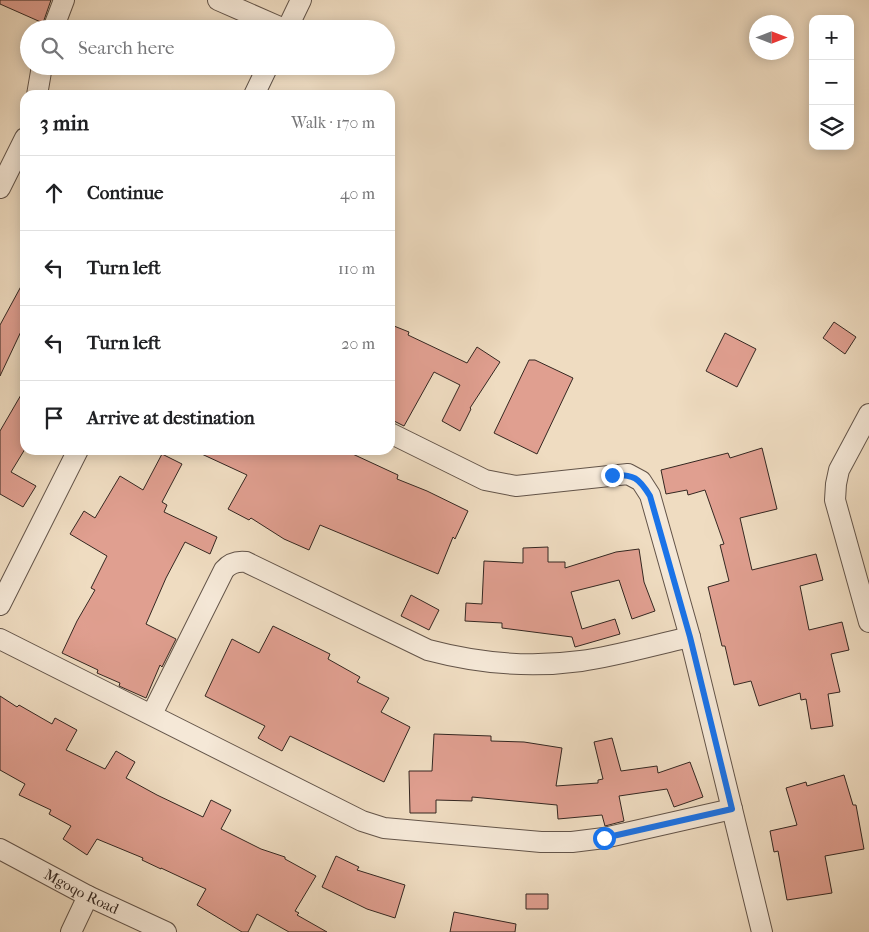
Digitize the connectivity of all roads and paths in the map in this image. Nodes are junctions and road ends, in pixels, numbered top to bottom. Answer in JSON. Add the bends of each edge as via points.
{"nodes":[{"id":1,"x":64,"y":0,"type":"edge"},
{"id":2,"x":218,"y":0,"type":"edge"},
{"id":3,"x":301,"y":0,"type":"edge"},
{"id":4,"x":56,"y":20,"type":"edge"},
{"id":5,"x":265,"y":20,"type":"edge"},
{"id":6,"x":291,"y":20,"type":"edge"},
{"id":7,"x":40,"y":75,"type":"edge"},
{"id":8,"x":264,"y":75,"type":"edge"},
{"id":9,"x":38,"y":90,"type":"edge"},
{"id":10,"x":256,"y":90,"type":"edge"},
{"id":11,"x":20,"y":148,"type":"edge"},
{"id":12,"x":0,"y":188,"type":"edge"},
{"id":13,"x":869,"y":414,"type":"edge"},
{"id":14,"x":395,"y":435,"type":"edge"},
{"id":15,"x":75,"y":455,"type":"edge"},
{"id":16,"x":0,"y":605,"type":"edge"},
{"id":17,"x":869,"y":622,"type":"edge"},
{"id":18,"x":690,"y":637,"type":"junction"},
{"id":19,"x":0,"y":639,"type":"edge"},
{"id":20,"x":152,"y":714,"type":"junction"},
{"id":21,"x":732,"y":809,"type":"junction"},
{"id":22,"x":0,"y":849,"type":"edge"},
{"id":23,"x":88,"y":896,"type":"junction"},
{"id":24,"x":70,"y":932,"type":"edge"},
{"id":25,"x":166,"y":932,"type":"edge"},
{"id":26,"x":762,"y":932,"type":"edge"}],
"edges":[{"from":1,"to":4,"type":"street"},
{"from":2,"to":5,"type":"street"},
{"from":3,"to":6,"type":"street"},
{"from":7,"to":9,"type":"street"},
{"from":8,"to":10,"type":"street"},
{"from":11,"to":12,"type":"street"},
{"from":13,"to":17,"type":"street","via":[[839,470],[835,500]]},
{"from":14,"to":18,"type":"street","via":[[485,480],[508,485],[628,474],[641,481],[650,496]]},
{"from":15,"to":16,"type":"street"},
{"from":18,"to":20,"type":"street","via":[[579,662],[534,664],[452,657],[428,650],[241,561],[228,565],[224,570]]},
{"from":18,"to":21,"type":"street"},
{"from":19,"to":20,"type":"street"},
{"from":20,"to":21,"type":"street","via":[[362,821],[384,828],[572,842],[604,838]]},
{"from":21,"to":26,"type":"street"},
{"from":22,"to":23,"type":"street","name":"Mgoqo Road"},
{"from":23,"to":24,"type":"street"},
{"from":23,"to":25,"type":"street","name":"Mgoqo Road"}]}
